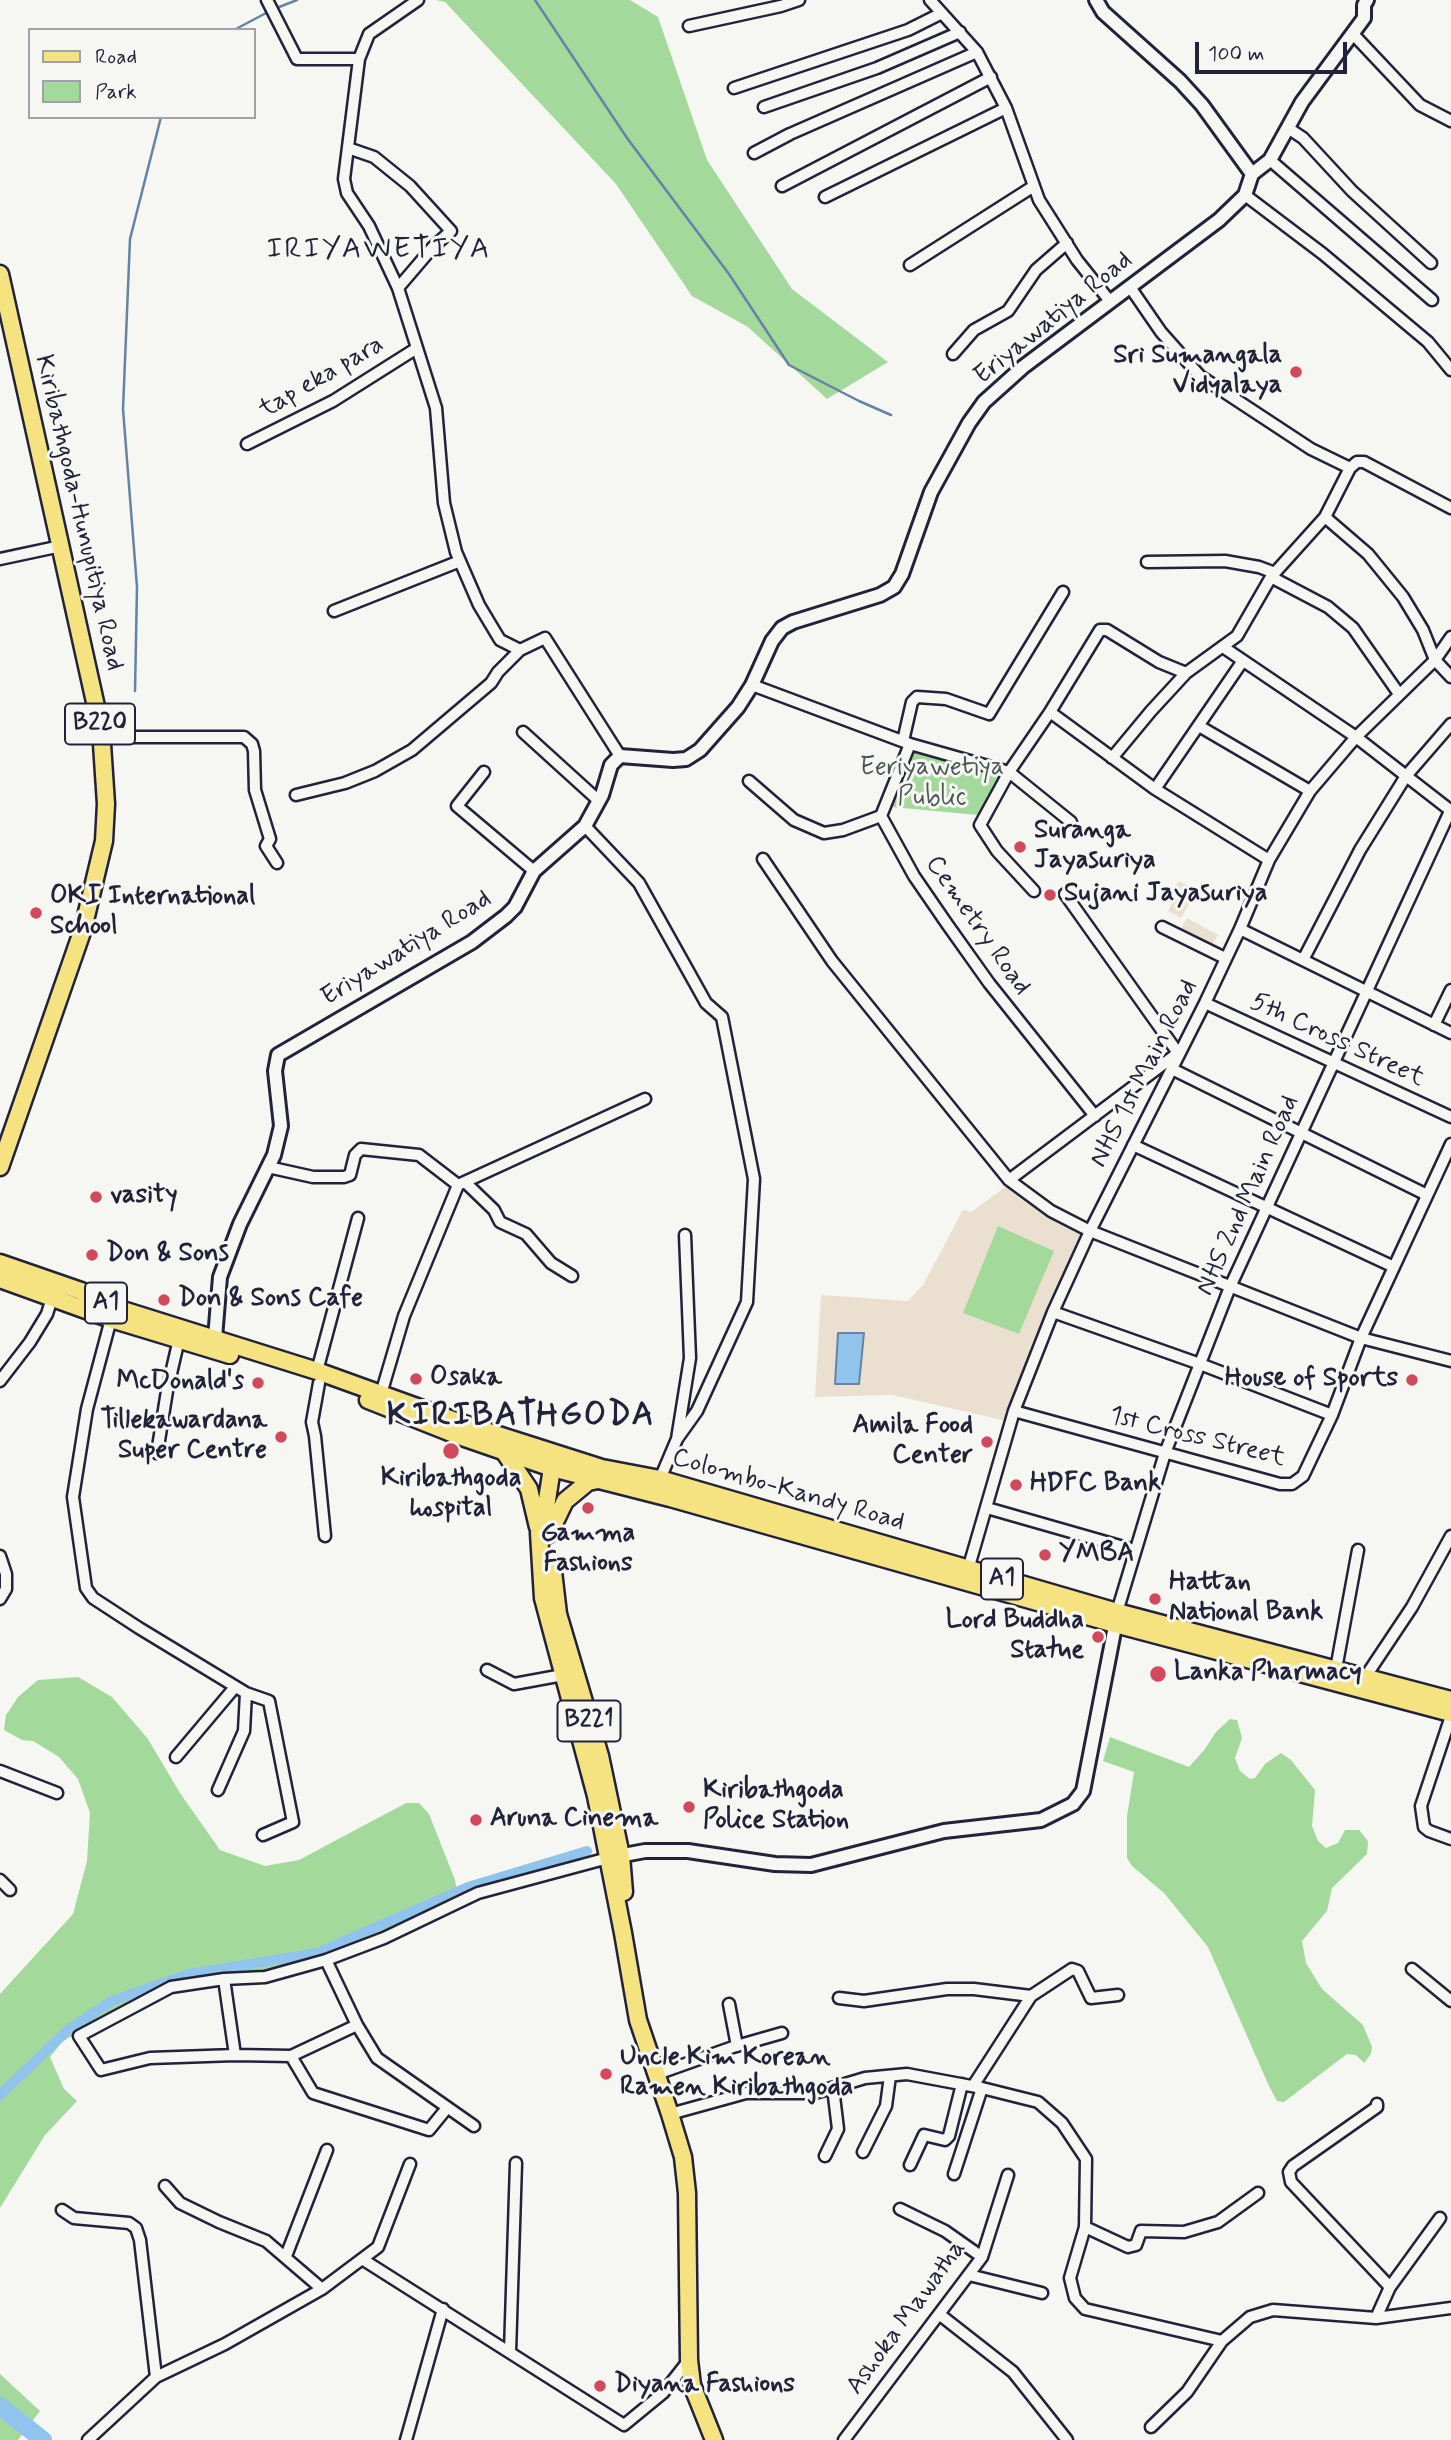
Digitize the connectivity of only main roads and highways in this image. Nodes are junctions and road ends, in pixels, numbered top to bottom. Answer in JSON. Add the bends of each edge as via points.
{"nodes":[{"id":1,"x":0,"y":274,"type":"edge"},
{"id":2,"x":0,"y":1167,"type":"edge"},
{"id":3,"x":0,"y":1263,"type":"edge"},
{"id":4,"x":0,"y":1279,"type":"edge"},
{"id":5,"x":318,"y":1377,"type":"junction"},
{"id":6,"x":505,"y":1452,"type":"junction"},
{"id":7,"x":560,"y":1465,"type":"junction"},
{"id":8,"x":598,"y":1480,"type":"junction"},
{"id":9,"x":544,"y":1534,"type":"junction"},
{"id":10,"x":967,"y":1575,"type":"junction"},
{"id":11,"x":1116,"y":1618,"type":"junction"},
{"id":12,"x":1363,"y":1682,"type":"junction"},
{"id":13,"x":1451,"y":1700,"type":"edge"},
{"id":14,"x":1451,"y":1714,"type":"edge"},
{"id":15,"x":614,"y":1857,"type":"junction"},
{"id":16,"x":714,"y":2440,"type":"edge"}],
"edges":[{"from":1,"to":2,"type":"main road","name":"Kiribathgoda-Hunupitiya Road","number":"B220","via":[[102,737],[106,804],[104,841],[83,929]]},
{"from":3,"to":5,"type":"main road","name":"Colombo-Kandy Road","number":"A1"},
{"from":4,"to":5,"type":"main road","name":"Colombo-Kandy Road","number":"A1","via":[[111,1319]]},
{"from":5,"to":6,"type":"main road","name":"Colombo-Kandy Road","number":"A1"},
{"from":5,"to":7,"type":"main road","name":"Colombo-Kandy Road","number":"A1","via":[[381,1394]]},
{"from":6,"to":7,"type":"main road","name":"Colombo-Kandy Road","number":"A1"},
{"from":6,"to":9,"type":"main road","via":[[529,1489]]},
{"from":7,"to":8,"type":"main road","name":"Colombo-Kandy Road","number":"A1"},
{"from":7,"to":9,"type":"main road","number":"B221"},
{"from":7,"to":10,"type":"main road","name":"Colombo-Kandy Road","number":"A1","via":[[660,1479]]},
{"from":8,"to":9,"type":"main road","via":[[588,1482],[565,1501]]},
{"from":8,"to":10,"type":"main road","name":"Colombo-Kandy Road","number":"A1"},
{"from":9,"to":15,"type":"main road","number":"B221","via":[[558,1614],[600,1756]]},
{"from":9,"to":15,"type":"main road","number":"B221","via":[[543,1598]]},
{"from":10,"to":11,"type":"main road","name":"Colombo-Kandy Road","number":"A1"},
{"from":11,"to":12,"type":"main road","name":"Colombo-Kandy Road","number":"A1"},
{"from":11,"to":12,"type":"main road","name":"Colombo-Kandy Road","number":"A1","via":[[1336,1669]]},
{"from":12,"to":13,"type":"main road","name":"Colombo-Kandy Road","number":"A1"},
{"from":12,"to":14,"type":"main road","name":"Colombo-Kandy Road","number":"A1"},
{"from":15,"to":16,"type":"main road","number":"B221","via":[[638,2020],[682,2157],[687,2193],[688,2360],[692,2385]]}]}
